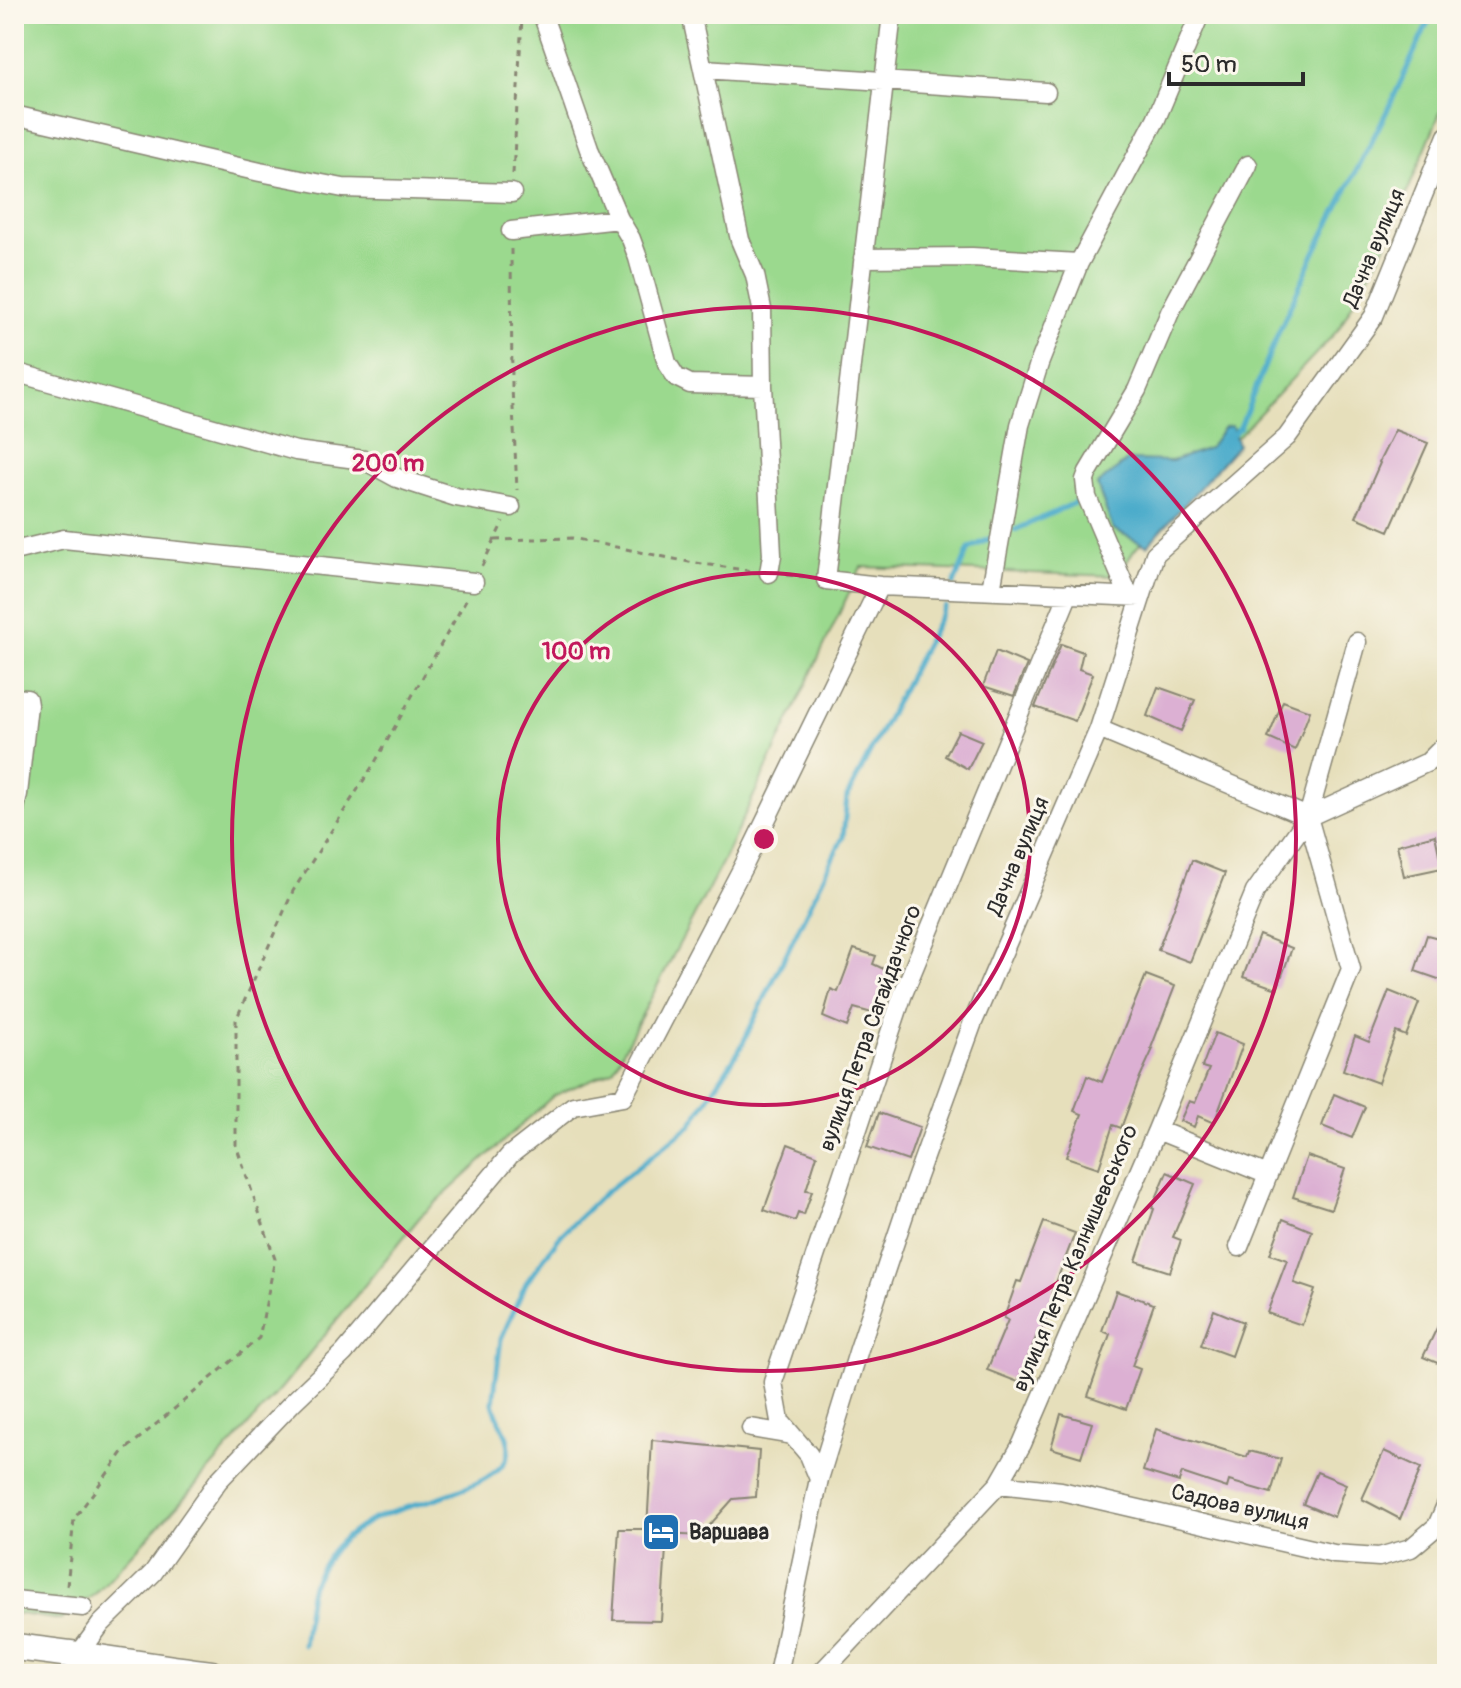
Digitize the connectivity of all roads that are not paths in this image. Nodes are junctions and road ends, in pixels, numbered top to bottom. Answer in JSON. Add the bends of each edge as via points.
{"nodes":[{"id":1,"x":540,"y":14,"type":"edge"},
{"id":2,"x":691,"y":14,"type":"edge"},
{"id":3,"x":892,"y":14,"type":"edge"},
{"id":4,"x":1200,"y":14,"type":"edge"},
{"id":5,"x":704,"y":69,"type":"junction"},
{"id":6,"x":884,"y":80,"type":"junction"},
{"id":7,"x":1046,"y":92,"type":"dead end"},
{"id":8,"x":14,"y":115,"type":"edge"},
{"id":9,"x":1447,"y":136,"type":"edge"},
{"id":10,"x":1248,"y":165,"type":"dead end"},
{"id":11,"x":512,"y":193,"type":"road end"},
{"id":12,"x":619,"y":219,"type":"junction"},
{"id":13,"x":511,"y":231,"type":"road end"},
{"id":14,"x":863,"y":258,"type":"junction"},
{"id":15,"x":1079,"y":263,"type":"junction"},
{"id":16,"x":14,"y":372,"type":"edge"},
{"id":17,"x":763,"y":386,"type":"junction"},
{"id":18,"x":511,"y":507,"type":"road end"},
{"id":19,"x":14,"y":551,"type":"edge"},
{"id":20,"x":769,"y":573,"type":"road end"},
{"id":21,"x":474,"y":582,"type":"road end"},
{"id":22,"x":880,"y":586,"type":"junction"},
{"id":23,"x":991,"y":590,"type":"junction"},
{"id":24,"x":1069,"y":593,"type":"junction"},
{"id":25,"x":1135,"y":597,"type":"junction"},
{"id":26,"x":1357,"y":642,"type":"dead end"},
{"id":27,"x":14,"y":698,"type":"edge"},
{"id":28,"x":1099,"y":729,"type":"junction"},
{"id":29,"x":1447,"y":743,"type":"edge"},
{"id":30,"x":14,"y":814,"type":"edge"},
{"id":31,"x":1308,"y":817,"type":"junction"},
{"id":32,"x":1157,"y":1130,"type":"junction"},
{"id":33,"x":1268,"y":1175,"type":"junction"},
{"id":34,"x":1239,"y":1247,"type":"dead end"},
{"id":35,"x":751,"y":1428,"type":"dead end"},
{"id":36,"x":792,"y":1435,"type":"junction"},
{"id":37,"x":819,"y":1479,"type":"junction"},
{"id":38,"x":999,"y":1484,"type":"junction"},
{"id":39,"x":1447,"y":1503,"type":"edge"},
{"id":40,"x":1442,"y":1526,"type":"edge"},
{"id":41,"x":14,"y":1600,"type":"edge"},
{"id":42,"x":83,"y":1607,"type":"road end"},
{"id":43,"x":14,"y":1647,"type":"edge"},
{"id":44,"x":79,"y":1654,"type":"junction"},
{"id":45,"x":211,"y":1674,"type":"edge"},
{"id":46,"x":778,"y":1674,"type":"edge"},
{"id":47,"x":820,"y":1674,"type":"edge"}],
"edges":[{"from":1,"to":12,"type":"street"},
{"from":2,"to":5,"type":"street"},
{"from":3,"to":6,"type":"street"},
{"from":4,"to":15,"type":"street","via":[[1156,119]]},
{"from":5,"to":6,"type":"street"},
{"from":5,"to":17,"type":"street","via":[[740,240],[756,280],[763,323]]},
{"from":6,"to":7,"type":"street"},
{"from":6,"to":14,"type":"street"},
{"from":8,"to":11,"type":"street","via":[[343,188]]},
{"from":9,"to":25,"type":"street","name":"Дачна вулиця","via":[[1374,316],[1287,437],[1155,554]]},
{"from":10,"to":25,"type":"street","via":[[1170,312],[1137,390],[1085,480],[1087,497]]},
{"from":12,"to":13,"type":"street"},
{"from":12,"to":17,"type":"street","via":[[638,258],[673,374],[690,384]]},
{"from":14,"to":15,"type":"street"},
{"from":14,"to":22,"type":"street","via":[[826,580]]},
{"from":15,"to":23,"type":"street","via":[[1020,425]]},
{"from":16,"to":18,"type":"street","via":[[296,451],[364,460],[397,478],[456,497]]},
{"from":17,"to":20,"type":"street"},
{"from":19,"to":21,"type":"street","via":[[64,539]]},
{"from":22,"to":23,"type":"street"},
{"from":22,"to":44,"type":"street","via":[[623,1097],[573,1106],[510,1155],[344,1353],[218,1481],[153,1573]]},
{"from":23,"to":24,"type":"street"},
{"from":24,"to":25,"type":"street"},
{"from":24,"to":36,"type":"street","name":"вулиця Петра Сагайдачного","via":[[903,994],[773,1382],[780,1421]]},
{"from":25,"to":28,"type":"street","name":"Дачна вулиця"},
{"from":26,"to":31,"type":"street"},
{"from":27,"to":30,"type":"street","via":[[27,699],[28,705]]},
{"from":28,"to":31,"type":"street"},
{"from":28,"to":37,"type":"street","name":"Дачна вулиця","via":[[973,1022]]},
{"from":29,"to":31,"type":"street","via":[[1428,762]]},
{"from":31,"to":32,"type":"street","name":"вулиця Петра Калнишевського","via":[[1255,892]]},
{"from":31,"to":33,"type":"street","via":[[1351,969]]},
{"from":32,"to":33,"type":"street"},
{"from":32,"to":38,"type":"street","name":"вулиця Петра Калнишевського","via":[[1022,1444]]},
{"from":33,"to":34,"type":"street"},
{"from":35,"to":36,"type":"street"},
{"from":36,"to":37,"type":"street","name":"вулиця Петра Сагайдачного","via":[[809,1455]]},
{"from":37,"to":46,"type":"street","name":"Дачна вулиця","via":[[796,1561]]},
{"from":38,"to":40,"type":"street","name":"Садова вулиця","via":[[1061,1491],[1334,1554],[1379,1557],[1411,1548]]},
{"from":38,"to":47,"type":"street","name":"вулиця Петра Калнишевського"},
{"from":39,"to":40,"type":"street","name":"Садова вулиця"},
{"from":41,"to":42,"type":"street"},
{"from":43,"to":44,"type":"highway"},
{"from":44,"to":45,"type":"highway"}]}
